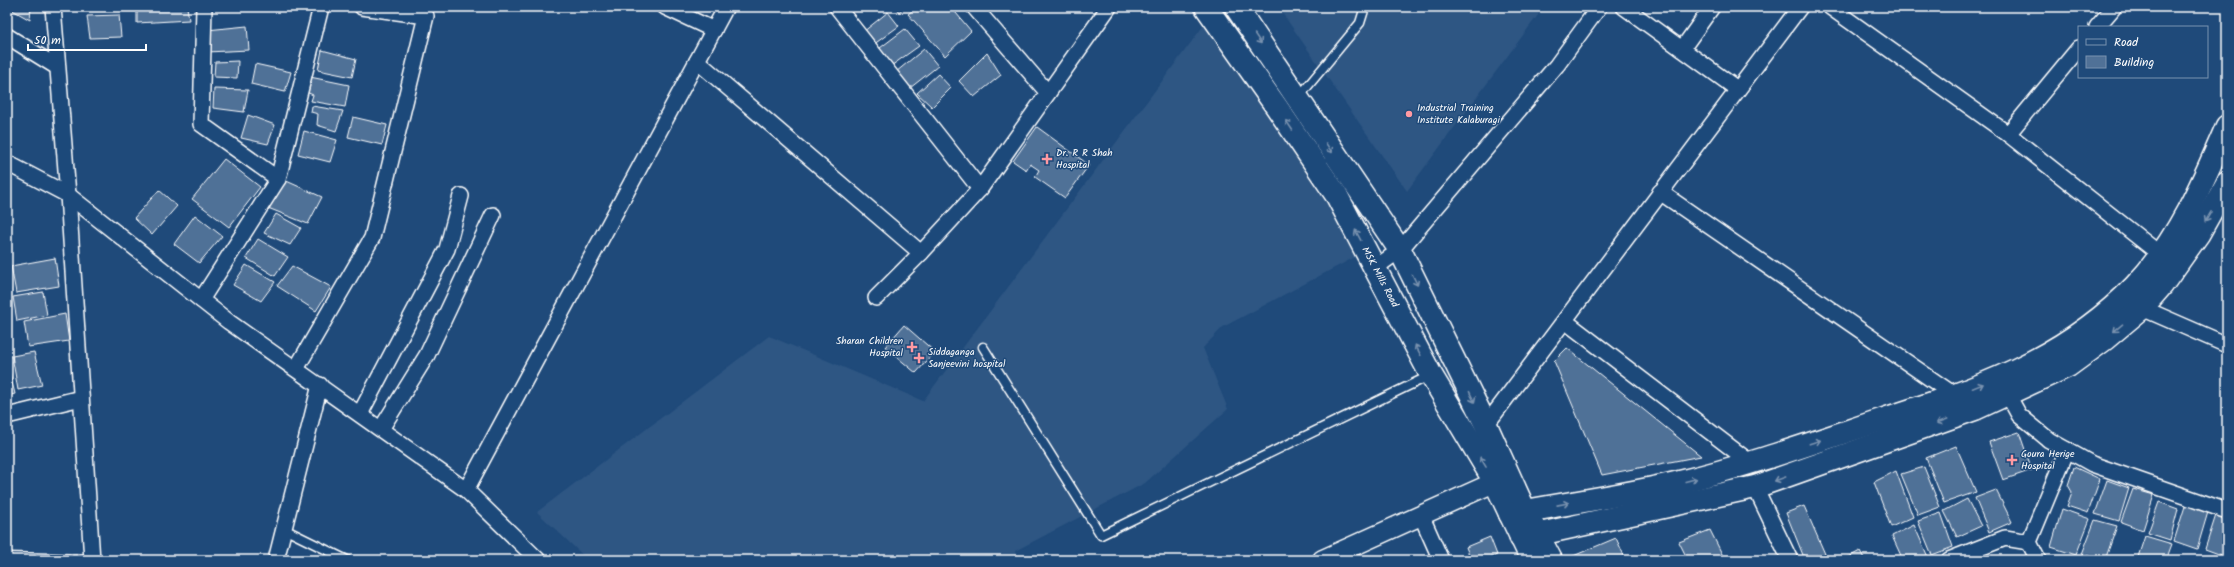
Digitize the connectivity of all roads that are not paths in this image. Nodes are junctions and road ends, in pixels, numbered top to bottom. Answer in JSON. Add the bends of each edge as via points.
{"nodes":[{"id":1,"x":53,"y":7,"type":"edge"},
{"id":2,"x":204,"y":7,"type":"edge"},
{"id":3,"x":320,"y":7,"type":"edge"},
{"id":4,"x":362,"y":7,"type":"edge"},
{"id":5,"x":664,"y":7,"type":"edge"},
{"id":6,"x":726,"y":7,"type":"edge"},
{"id":7,"x":837,"y":7,"type":"edge"},
{"id":8,"x":974,"y":7,"type":"edge"},
{"id":9,"x":1109,"y":7,"type":"edge"},
{"id":10,"x":1206,"y":7,"type":"edge"},
{"id":11,"x":1236,"y":7,"type":"edge"},
{"id":12,"x":1365,"y":7,"type":"edge"},
{"id":13,"x":1599,"y":7,"type":"edge"},
{"id":14,"x":1624,"y":7,"type":"edge"},
{"id":15,"x":1712,"y":7,"type":"edge"},
{"id":16,"x":1800,"y":7,"type":"edge"},
{"id":17,"x":1830,"y":7,"type":"edge"},
{"id":18,"x":2114,"y":7,"type":"edge"},
{"id":19,"x":406,"y":10,"type":"edge"},
{"id":20,"x":2098,"y":26,"type":"edge"},
{"id":21,"x":714,"y":30,"type":"junction"},
{"id":22,"x":7,"y":36,"type":"edge"},
{"id":23,"x":1682,"y":49,"type":"junction"},
{"id":24,"x":2078,"y":49,"type":"edge"},
{"id":25,"x":697,"y":61,"type":"junction"},
{"id":26,"x":58,"y":67,"type":"junction"},
{"id":27,"x":1737,"y":89,"type":"junction"},
{"id":28,"x":1048,"y":93,"type":"junction"},
{"id":29,"x":1297,"y":99,"type":"junction"},
{"id":30,"x":2227,"y":126,"type":"edge"},
{"id":31,"x":2008,"y":134,"type":"junction"},
{"id":32,"x":7,"y":163,"type":"edge"},
{"id":33,"x":278,"y":179,"type":"junction"},
{"id":34,"x":2227,"y":183,"type":"edge"},
{"id":35,"x":980,"y":189,"type":"junction"},
{"id":36,"x":1660,"y":192,"type":"junction"},
{"id":37,"x":68,"y":195,"type":"junction"},
{"id":38,"x":461,"y":196,"type":"dead end"},
{"id":39,"x":493,"y":215,"type":"dead end"},
{"id":40,"x":1400,"y":250,"type":"junction"},
{"id":41,"x":921,"y":253,"type":"junction"},
{"id":42,"x":2161,"y":255,"type":"junction"},
{"id":43,"x":1375,"y":268,"type":"junction"},
{"id":44,"x":876,"y":298,"type":"dead end"},
{"id":45,"x":201,"y":300,"type":"junction"},
{"id":46,"x":2142,"y":308,"type":"junction"},
{"id":47,"x":1565,"y":321,"type":"junction"},
{"id":48,"x":2227,"y":345,"type":"edge"},
{"id":49,"x":983,"y":347,"type":"dead end"},
{"id":50,"x":296,"y":368,"type":"junction"},
{"id":51,"x":1432,"y":375,"type":"junction"},
{"id":52,"x":320,"y":385,"type":"junction"},
{"id":53,"x":2003,"y":387,"type":"junction"},
{"id":54,"x":1956,"y":396,"type":"junction"},
{"id":55,"x":81,"y":398,"type":"junction"},
{"id":56,"x":1975,"y":409,"type":"junction"},
{"id":57,"x":360,"y":414,"type":"junction"},
{"id":58,"x":7,"y":416,"type":"edge"},
{"id":59,"x":1486,"y":425,"type":"junction"},
{"id":60,"x":381,"y":429,"type":"junction"},
{"id":61,"x":2066,"y":450,"type":"junction"},
{"id":62,"x":1751,"y":464,"type":"junction"},
{"id":63,"x":1502,"y":478,"type":"junction"},
{"id":64,"x":1755,"y":487,"type":"junction"},
{"id":65,"x":466,"y":490,"type":"junction"},
{"id":66,"x":2227,"y":511,"type":"edge"},
{"id":67,"x":1518,"y":513,"type":"junction"},
{"id":68,"x":1421,"y":515,"type":"junction"},
{"id":69,"x":284,"y":529,"type":"junction"},
{"id":70,"x":1530,"y":536,"type":"junction"},
{"id":71,"x":2028,"y":542,"type":"junction"},
{"id":72,"x":7,"y":557,"type":"edge"},
{"id":73,"x":92,"y":559,"type":"edge"},
{"id":74,"x":1324,"y":559,"type":"edge"},
{"id":75,"x":276,"y":560,"type":"edge"},
{"id":76,"x":347,"y":560,"type":"edge"},
{"id":77,"x":538,"y":560,"type":"edge"},
{"id":78,"x":1441,"y":560,"type":"edge"},
{"id":79,"x":1532,"y":560,"type":"edge"},
{"id":80,"x":1551,"y":560,"type":"edge"},
{"id":81,"x":1790,"y":560,"type":"edge"},
{"id":82,"x":1949,"y":560,"type":"edge"},
{"id":83,"x":2038,"y":560,"type":"edge"}],
"edges":[{"from":1,"to":26,"type":"street"},
{"from":2,"to":33,"type":"street","via":[[201,124]]},
{"from":3,"to":33,"type":"street"},
{"from":4,"to":19,"type":"street"},
{"from":5,"to":21,"type":"street"},
{"from":6,"to":21,"type":"street"},
{"from":7,"to":35,"type":"street"},
{"from":8,"to":28,"type":"street"},
{"from":9,"to":28,"type":"street"},
{"from":43,"to":10,"type":"main road","name":"MSK Mills Road","one_way":true,"via":[[1337,196]]},
{"from":11,"to":29,"type":"main road","name":"MSK Mills Road","one_way":true},
{"from":12,"to":29,"type":"lane","via":[[1360,23]]},
{"from":13,"to":40,"type":"street","via":[[1557,64]]},
{"from":14,"to":23,"type":"street"},
{"from":15,"to":23,"type":"street"},
{"from":16,"to":27,"type":"street"},
{"from":17,"to":31,"type":"street"},
{"from":18,"to":20,"type":"street"},
{"from":19,"to":50,"type":"street","via":[[426,16],[372,238]]},
{"from":21,"to":25,"type":"street"},
{"from":22,"to":26,"type":"street"},
{"from":23,"to":27,"type":"street"},
{"from":24,"to":31,"type":"street"},
{"from":25,"to":41,"type":"street"},
{"from":25,"to":65,"type":"street"},
{"from":26,"to":37,"type":"street"},
{"from":27,"to":36,"type":"street"},
{"from":28,"to":35,"type":"street"},
{"from":29,"to":40,"type":"main road","name":"MSK Mills Road","one_way":true},
{"from":30,"to":42,"type":"main road","via":[[2193,201]]},
{"from":31,"to":42,"type":"street"},
{"from":32,"to":37,"type":"street"},
{"from":33,"to":45,"type":"street"},
{"from":34,"to":46,"type":"main road","one_way":true,"via":[[2178,265]]},
{"from":35,"to":41,"type":"street"},
{"from":36,"to":47,"type":"street"},
{"from":36,"to":54,"type":"street"},
{"from":37,"to":45,"type":"street"},
{"from":37,"to":55,"type":"street"},
{"from":38,"to":57,"type":"street","via":[[447,249]]},
{"from":39,"to":60,"type":"street","via":[[427,355]]},
{"from":40,"to":43,"type":"street"},
{"from":40,"to":59,"type":"main road","name":"MSK Mills Road","one_way":true},
{"from":41,"to":44,"type":"street"},
{"from":42,"to":53,"type":"main road","via":[[2135,286],[2098,319]]},
{"from":51,"to":43,"type":"main road","name":"MSK Mills Road","one_way":true},
{"from":45,"to":50,"type":"street"},
{"from":46,"to":48,"type":"street"},
{"from":46,"to":53,"type":"main road","one_way":true,"via":[[2068,366]]},
{"from":47,"to":59,"type":"street"},
{"from":47,"to":62,"type":"street"},
{"from":49,"to":51,"type":"lane","via":[[1101,535]]},
{"from":50,"to":52,"type":"street"},
{"from":63,"to":51,"type":"main road","name":"MSK Mills Road","one_way":true},
{"from":52,"to":57,"type":"street"},
{"from":52,"to":69,"type":"street"},
{"from":54,"to":53,"type":"main road","one_way":true},
{"from":53,"to":56,"type":"main road"},
{"from":53,"to":61,"type":"street","via":[[2019,415],[2049,440]]},
{"from":54,"to":56,"type":"street"},
{"from":62,"to":54,"type":"main road","one_way":true},
{"from":55,"to":58,"type":"street"},
{"from":55,"to":73,"type":"street"},
{"from":56,"to":64,"type":"main road","one_way":true},
{"from":57,"to":60,"type":"street"},
{"from":59,"to":63,"type":"main road","name":"MSK Mills Road"},
{"from":60,"to":65,"type":"street"},
{"from":61,"to":66,"type":"street","via":[[2092,464]]},
{"from":61,"to":71,"type":"street"},
{"from":67,"to":62,"type":"main road","one_way":true,"via":[[1677,483]]},
{"from":63,"to":67,"type":"main road","name":"MSK Mills Road"},
{"from":63,"to":68,"type":"street"},
{"from":64,"to":70,"type":"main road"},
{"from":64,"to":81,"type":"street"},
{"from":65,"to":77,"type":"street"},
{"from":67,"to":70,"type":"main road","name":"MSK Mills Road"},
{"from":68,"to":74,"type":"street"},
{"from":68,"to":78,"type":"street"},
{"from":69,"to":75,"type":"street"},
{"from":69,"to":76,"type":"lane"},
{"from":70,"to":79,"type":"main road","name":"MSK Mills Road"},
{"from":70,"to":80,"type":"main road","name":"MSK Mills Road"},
{"from":71,"to":82,"type":"street","via":[[2005,538]]},
{"from":71,"to":83,"type":"street"},
{"from":72,"to":73,"type":"lane"}]}
